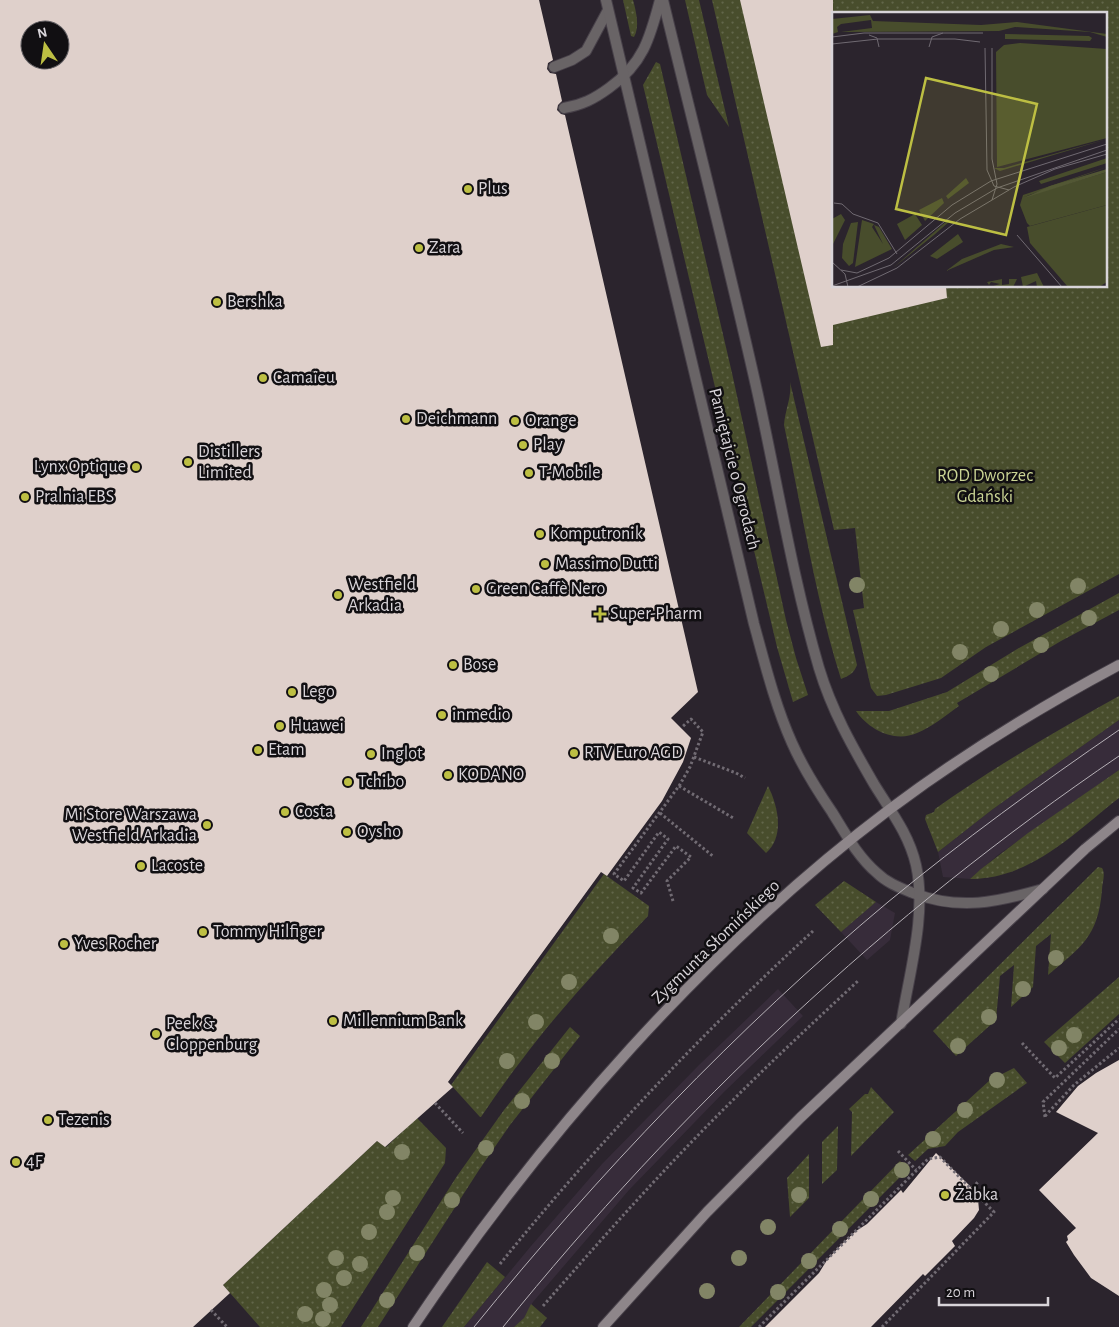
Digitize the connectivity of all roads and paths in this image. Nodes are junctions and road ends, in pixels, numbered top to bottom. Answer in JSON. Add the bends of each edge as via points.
{"nodes":[{"id":1,"x":662,"y":0,"type":"edge"},
{"id":2,"x":607,"y":5,"type":"edge"},
{"id":3,"x":554,"y":67,"type":"dead end"},
{"id":4,"x":624,"y":78,"type":"junction"},
{"id":5,"x":564,"y":108,"type":"dead end"},
{"id":6,"x":1119,"y":665,"type":"edge"},
{"id":7,"x":681,"y":728,"type":"dead end"},
{"id":8,"x":694,"y":757,"type":"junction"},
{"id":9,"x":745,"y":778,"type":"dead end"},
{"id":10,"x":680,"y":786,"type":"junction"},
{"id":11,"x":890,"y":809,"type":"junction"},
{"id":12,"x":660,"y":812,"type":"junction"},
{"id":13,"x":650,"y":817,"type":"dead end"},
{"id":14,"x":735,"y":819,"type":"dead end"},
{"id":15,"x":654,"y":820,"type":"junction"},
{"id":16,"x":1119,"y":821,"type":"edge"},
{"id":17,"x":850,"y":841,"type":"junction"},
{"id":18,"x":714,"y":857,"type":"dead end"},
{"id":19,"x":1043,"y":889,"type":"junction"},
{"id":20,"x":920,"y":896,"type":"junction"},
{"id":21,"x":673,"y":901,"type":"dead end"},
{"id":22,"x":814,"y":932,"type":"dead end"},
{"id":23,"x":859,"y":980,"type":"dead end"},
{"id":24,"x":1119,"y":1019,"type":"edge"},
{"id":25,"x":901,"y":1024,"type":"junction"},
{"id":26,"x":1119,"y":1029,"type":"edge"},
{"id":27,"x":1022,"y":1043,"type":"dead end"},
{"id":28,"x":1119,"y":1048,"type":"edge"},
{"id":29,"x":435,"y":1103,"type":"dead end"},
{"id":30,"x":463,"y":1133,"type":"dead end"},
{"id":31,"x":898,"y":1151,"type":"dead end"},
{"id":32,"x":916,"y":1170,"type":"junction"},
{"id":33,"x":979,"y":1181,"type":"dead end"},
{"id":34,"x":972,"y":1189,"type":"junction"},
{"id":35,"x":500,"y":1264,"type":"dead end"},
{"id":36,"x":543,"y":1306,"type":"dead end"},
{"id":37,"x":211,"y":1310,"type":"dead end"},
{"id":38,"x":227,"y":1327,"type":"edge"},
{"id":39,"x":413,"y":1327,"type":"edge"},
{"id":40,"x":603,"y":1327,"type":"edge"},
{"id":41,"x":760,"y":1327,"type":"edge"},
{"id":42,"x":882,"y":1327,"type":"edge"}],
"edges":[{"from":1,"to":4,"type":"street","via":[[644,51]]},
{"from":1,"to":11,"type":"street","name":"Pamiętajcie o Ogrodach","via":[[727,258],[814,651],[833,710]]},
{"from":2,"to":3,"type":"street","via":[[586,52]]},
{"from":2,"to":4,"type":"street","name":"Pamiętajcie o Ogrodach"},
{"from":4,"to":5,"type":"street","via":[[581,105]]},
{"from":4,"to":17,"type":"street","name":"Pamiętajcie o Ogrodach","via":[[767,671],[792,743],[814,786]]},
{"from":6,"to":11,"type":"main road","name":"Zygmunta Słomińskiego","via":[[996,737]]},
{"from":7,"to":8,"type":"path","via":[[691,719],[703,732]]},
{"from":8,"to":9,"type":"path"},
{"from":8,"to":10,"type":"path"},
{"from":10,"to":12,"type":"path"},
{"from":10,"to":14,"type":"path"},
{"from":11,"to":17,"type":"main road","name":"Zygmunta Słomińskiego"},
{"from":11,"to":20,"type":"street","name":"Pamiętajcie o Ogrodach","via":[[911,848]]},
{"from":12,"to":15,"type":"path"},
{"from":12,"to":18,"type":"path"},
{"from":13,"to":15,"type":"path"},
{"from":15,"to":21,"type":"path","via":[[614,874],[624,881],[659,832],[668,839],[633,888],[641,893],[676,846],[691,858],[667,881]]},
{"from":16,"to":19,"type":"main road"},
{"from":17,"to":20,"type":"street","name":"Pamiętajcie o Ogrodach","via":[[878,875]]},
{"from":17,"to":39,"type":"main road","name":"Zygmunta Słomińskiego","via":[[730,947],[636,1044],[562,1128],[503,1202]]},
{"from":19,"to":20,"type":"street","name":"Pamiętajcie o Ogrodach","via":[[984,903],[945,902]]},
{"from":19,"to":25,"type":"main road"},
{"from":20,"to":25,"type":"street","name":"Pamiętajcie o Ogrodach","via":[[919,921]]},
{"from":22,"to":35,"type":"path","via":[[736,1003],[670,1071],[588,1160]]},
{"from":23,"to":36,"type":"path","via":[[732,1100]]},
{"from":24,"to":27,"type":"path","via":[[1055,1078]]},
{"from":25,"to":40,"type":"main road","via":[[835,1083],[743,1174]]},
{"from":26,"to":28,"type":"path","via":[[1043,1102],[1045,1117],[1074,1085]]},
{"from":29,"to":30,"type":"path"},
{"from":31,"to":32,"type":"path"},
{"from":32,"to":34,"type":"path","via":[[928,1159],[940,1157]]},
{"from":32,"to":41,"type":"path"},
{"from":33,"to":34,"type":"path"},
{"from":34,"to":42,"type":"path","via":[[994,1212]]},
{"from":37,"to":38,"type":"path"}]}
